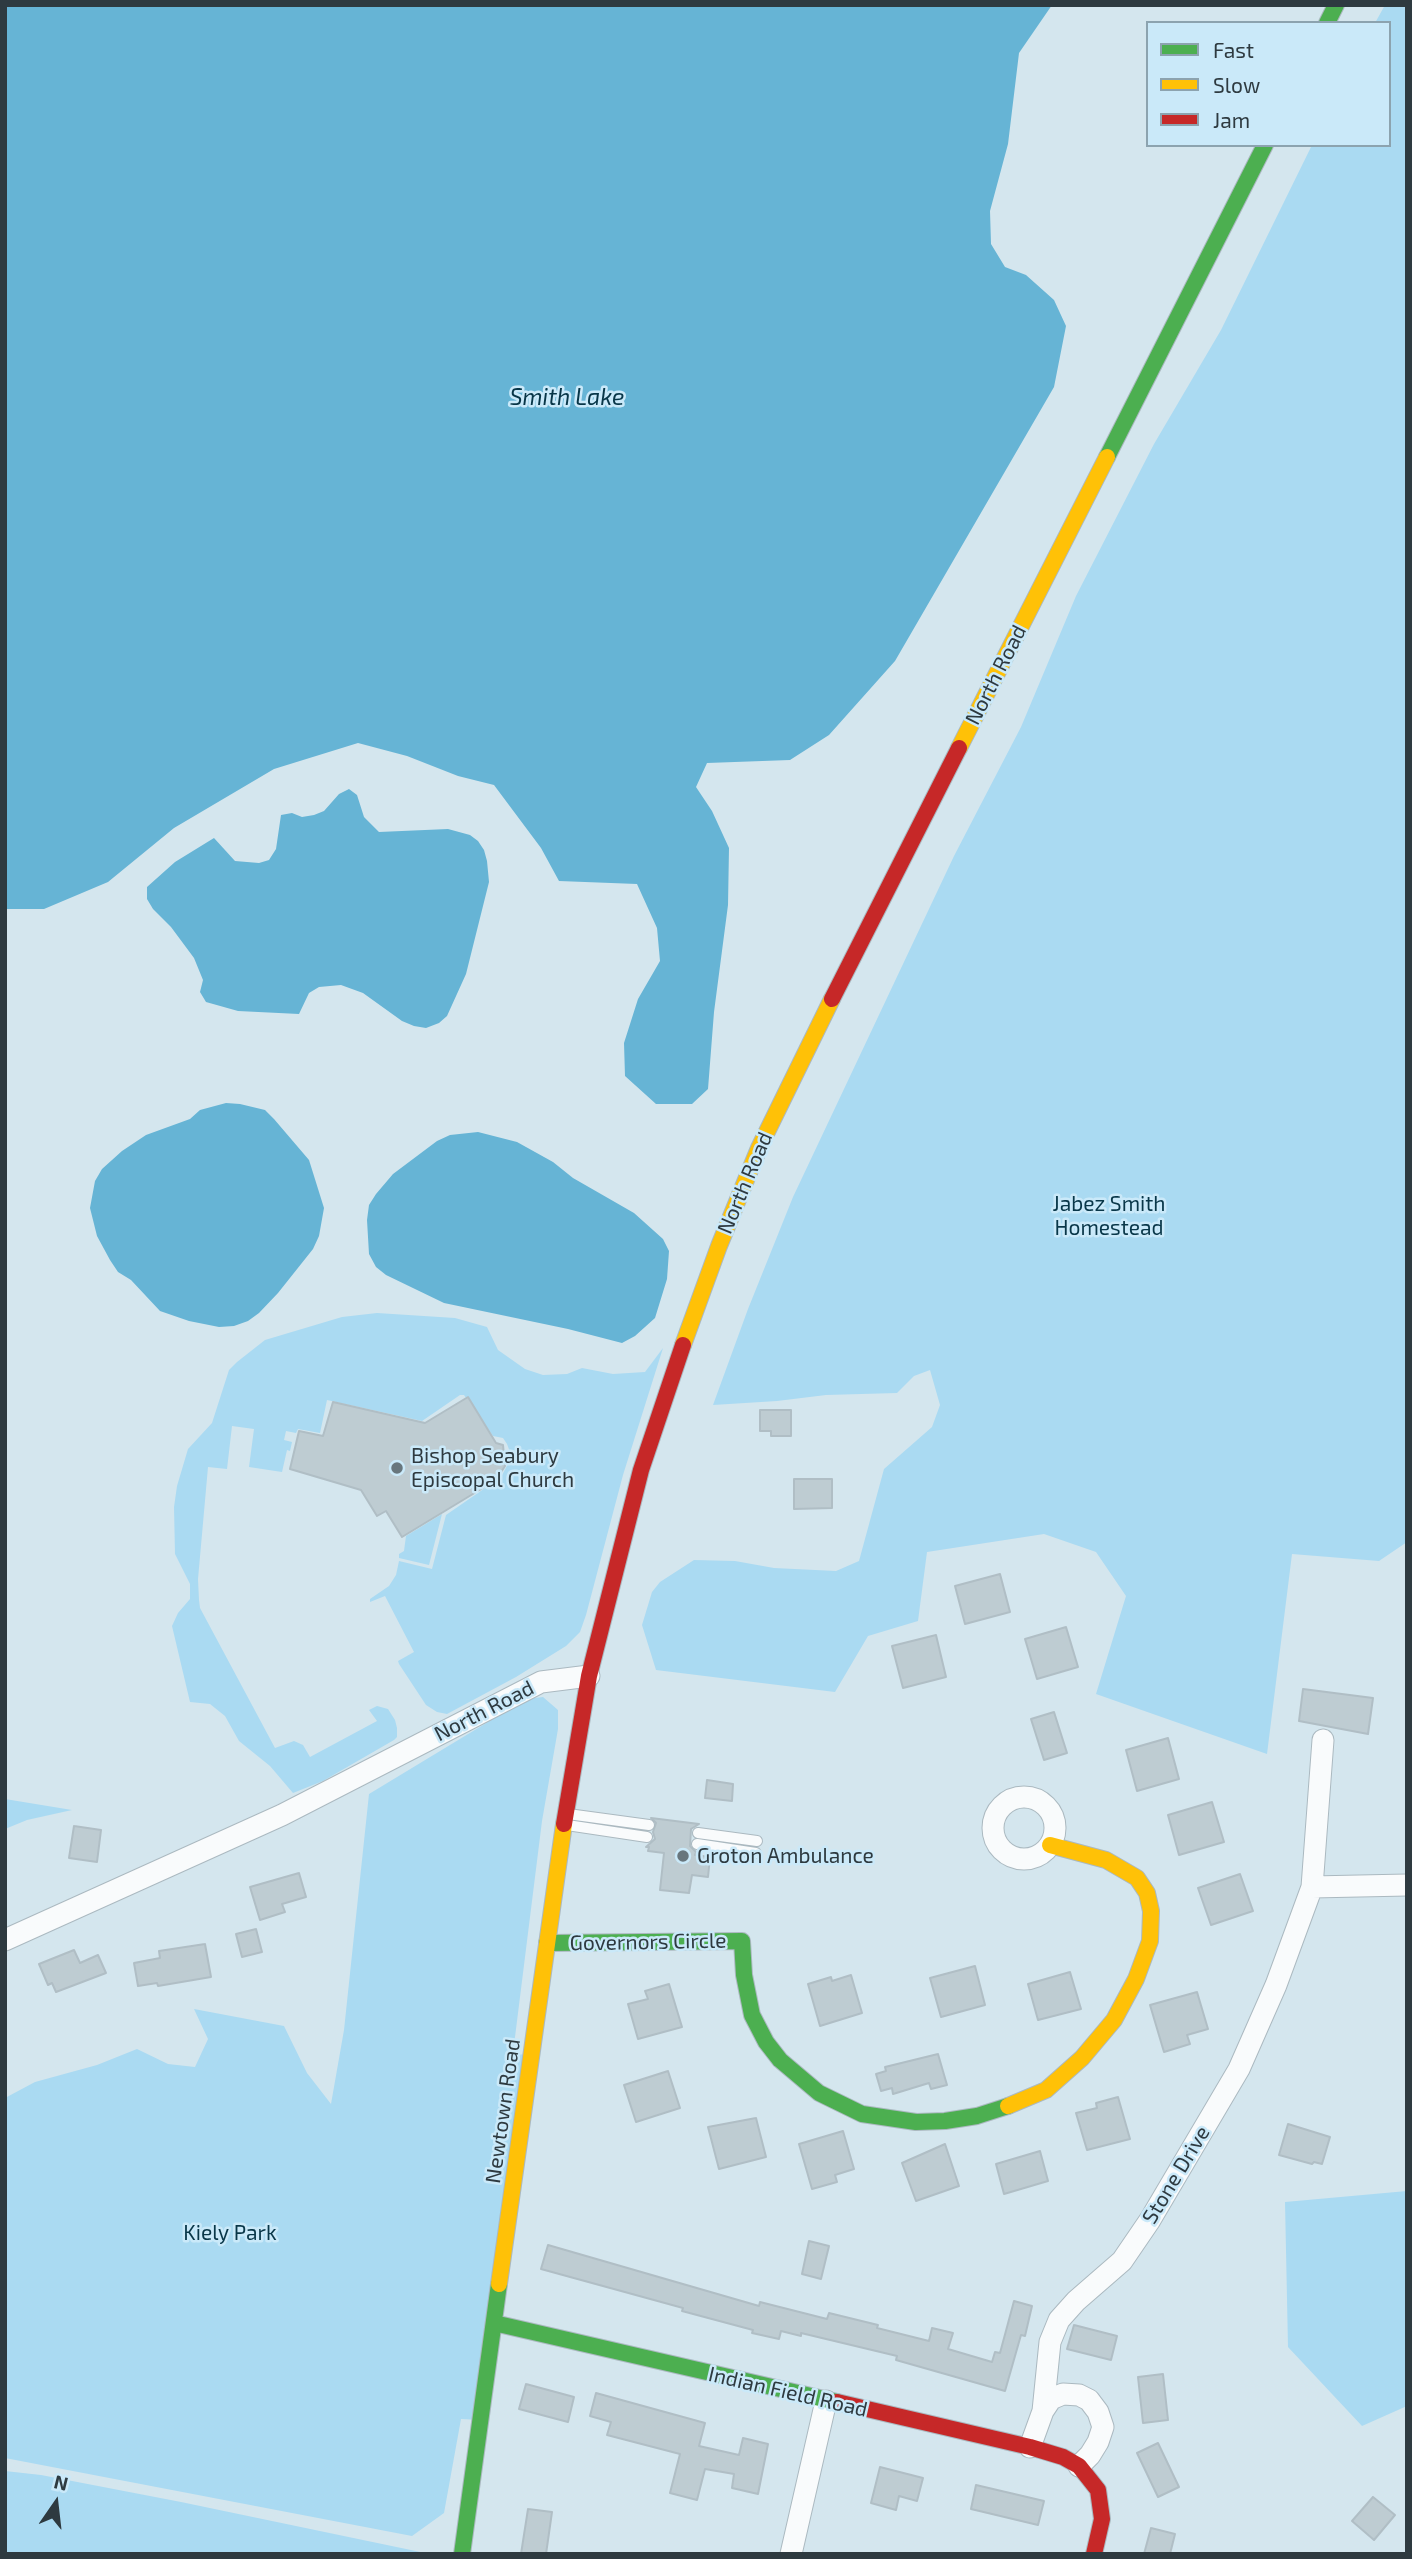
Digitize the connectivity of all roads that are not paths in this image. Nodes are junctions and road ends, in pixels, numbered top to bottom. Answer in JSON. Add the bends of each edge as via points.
{"nodes":[{"id":1,"x":1336,"y":5,"type":"edge"},
{"id":2,"x":1328,"y":21,"type":"edge"},
{"id":3,"x":1264,"y":147,"type":"edge"},
{"id":4,"x":589,"y":1676,"type":"junction"},
{"id":5,"x":1323,"y":1740,"type":"dead end"},
{"id":6,"x":564,"y":1819,"type":"junction"},
{"id":7,"x":648,"y":1831,"type":"dead end"},
{"id":8,"x":697,"y":1838,"type":"dead end"},
{"id":9,"x":1050,"y":1845,"type":"dead end"},
{"id":10,"x":757,"y":1847,"type":"dead end"},
{"id":11,"x":1407,"y":1885,"type":"edge"},
{"id":12,"x":1312,"y":1886,"type":"junction"},
{"id":13,"x":5,"y":1940,"type":"edge"},
{"id":14,"x":547,"y":1944,"type":"junction"},
{"id":15,"x":494,"y":2323,"type":"junction"},
{"id":16,"x":826,"y":2401,"type":"junction"},
{"id":17,"x":1043,"y":2411,"type":"junction"},
{"id":18,"x":1030,"y":2447,"type":"junction"},
{"id":19,"x":1079,"y":2466,"type":"junction"},
{"id":20,"x":462,"y":2554,"type":"edge"},
{"id":21,"x":791,"y":2554,"type":"edge"},
{"id":22,"x":1094,"y":2554,"type":"edge"}],
"edges":[{"from":1,"to":2,"type":"main road"},
{"from":3,"to":4,"type":"main road","name":"North Road","via":[[844,971],[759,1148],[657,1418]]},
{"from":4,"to":6,"type":"main road","name":"Newtown Road"},
{"from":4,"to":13,"type":"street","name":"North Road","via":[[541,1682],[282,1815]]},
{"from":5,"to":12,"type":"street","name":"Stone Drive"},
{"from":6,"to":7,"type":"lane"},
{"from":6,"to":14,"type":"main road","name":"Newtown Road"},
{"from":8,"to":10,"type":"lane"},
{"from":9,"to":14,"type":"main road","name":"Governors Circle","via":[[1106,1860],[1137,1878],[1151,1911],[1150,1941],[1114,2020],[1082,2058],[1046,2090],[977,2116],[945,2121],[891,2120],[862,2114],[819,2093],[780,2060],[752,2015],[742,1941]]},
{"from":11,"to":12,"type":"street"},
{"from":12,"to":17,"type":"street","name":"Stone Drive","via":[[1239,2069],[1189,2155],[1129,2252],[1059,2320],[1050,2342]]},
{"from":14,"to":15,"type":"main road","name":"Newtown Road"},
{"from":15,"to":16,"type":"main road","name":"Indian Field Road"},
{"from":15,"to":20,"type":"main road","name":"Newtown Road"},
{"from":16,"to":18,"type":"main road","name":"Indian Field Road"},
{"from":16,"to":21,"type":"street"},
{"from":17,"to":18,"type":"street","name":"Stone Drive"},
{"from":17,"to":19,"type":"street","via":[[1051,2399],[1063,2394],[1089,2400],[1098,2412],[1103,2427],[1098,2442]]},
{"from":18,"to":19,"type":"main road","name":"Indian Field Road"},
{"from":19,"to":22,"type":"main road","via":[[1098,2490],[1101,2503]]}]}
